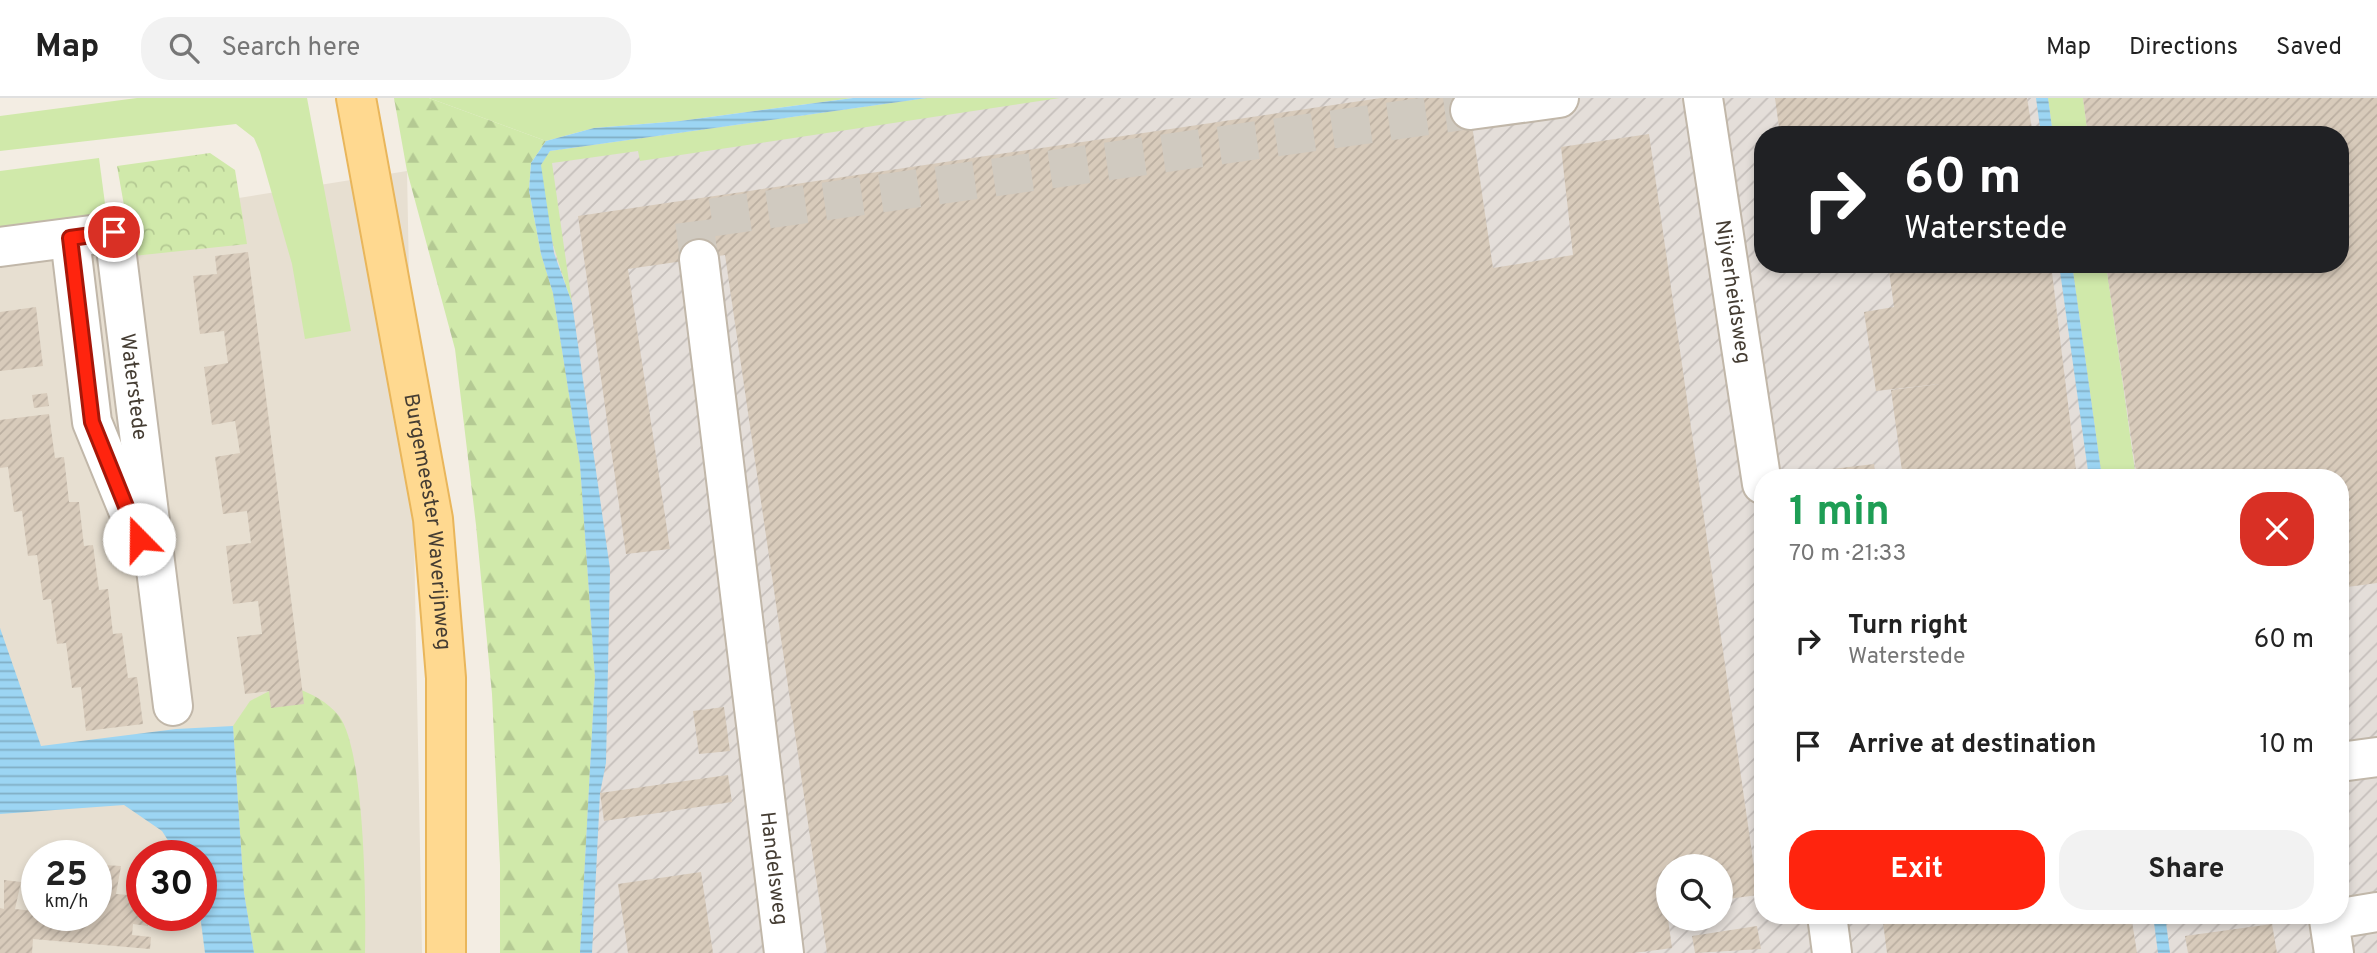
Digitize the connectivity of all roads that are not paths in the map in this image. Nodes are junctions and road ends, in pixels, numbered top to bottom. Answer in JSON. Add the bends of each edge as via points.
{"nodes":[{"id":1,"x":356,"y":98,"type":"edge"},
{"id":2,"x":1559,"y":98,"type":"edge"},
{"id":3,"x":1703,"y":98,"type":"edge"},
{"id":4,"x":1469,"y":110,"type":"tunnel mouth"},
{"id":5,"x":0,"y":247,"type":"edge"},
{"id":6,"x":699,"y":259,"type":"tunnel mouth"},
{"id":7,"x":1760,"y":469,"type":"edge"},
{"id":8,"x":173,"y":706,"type":"dead end"},
{"id":9,"x":2377,"y":757,"type":"edge"},
{"id":10,"x":2349,"y":761,"type":"edge"},
{"id":11,"x":2377,"y":912,"type":"edge"},
{"id":12,"x":2349,"y":917,"type":"edge"},
{"id":13,"x":1828,"y":924,"type":"edge"},
{"id":14,"x":2330,"y":924,"type":"edge"},
{"id":15,"x":446,"y":953,"type":"edge"},
{"id":16,"x":784,"y":953,"type":"edge"},
{"id":17,"x":1832,"y":953,"type":"edge"},
{"id":18,"x":2334,"y":953,"type":"edge"}],
"edges":[{"from":1,"to":15,"type":"main road","name":"Burgemeester Waverijnweg","via":[[433,519],[446,678]]},
{"from":2,"to":4,"type":"street"},
{"from":3,"to":7,"type":"street","name":"Nijverheidsweg"},
{"from":5,"to":8,"type":"street","name":"Waterstede","via":[[70,238],[92,422],[158,586]]},
{"from":6,"to":16,"type":"street","name":"Handelsweg"},
{"from":9,"to":10,"type":"street"},
{"from":11,"to":12,"type":"street"},
{"from":13,"to":17,"type":"street"},
{"from":14,"to":18,"type":"street"}]}
